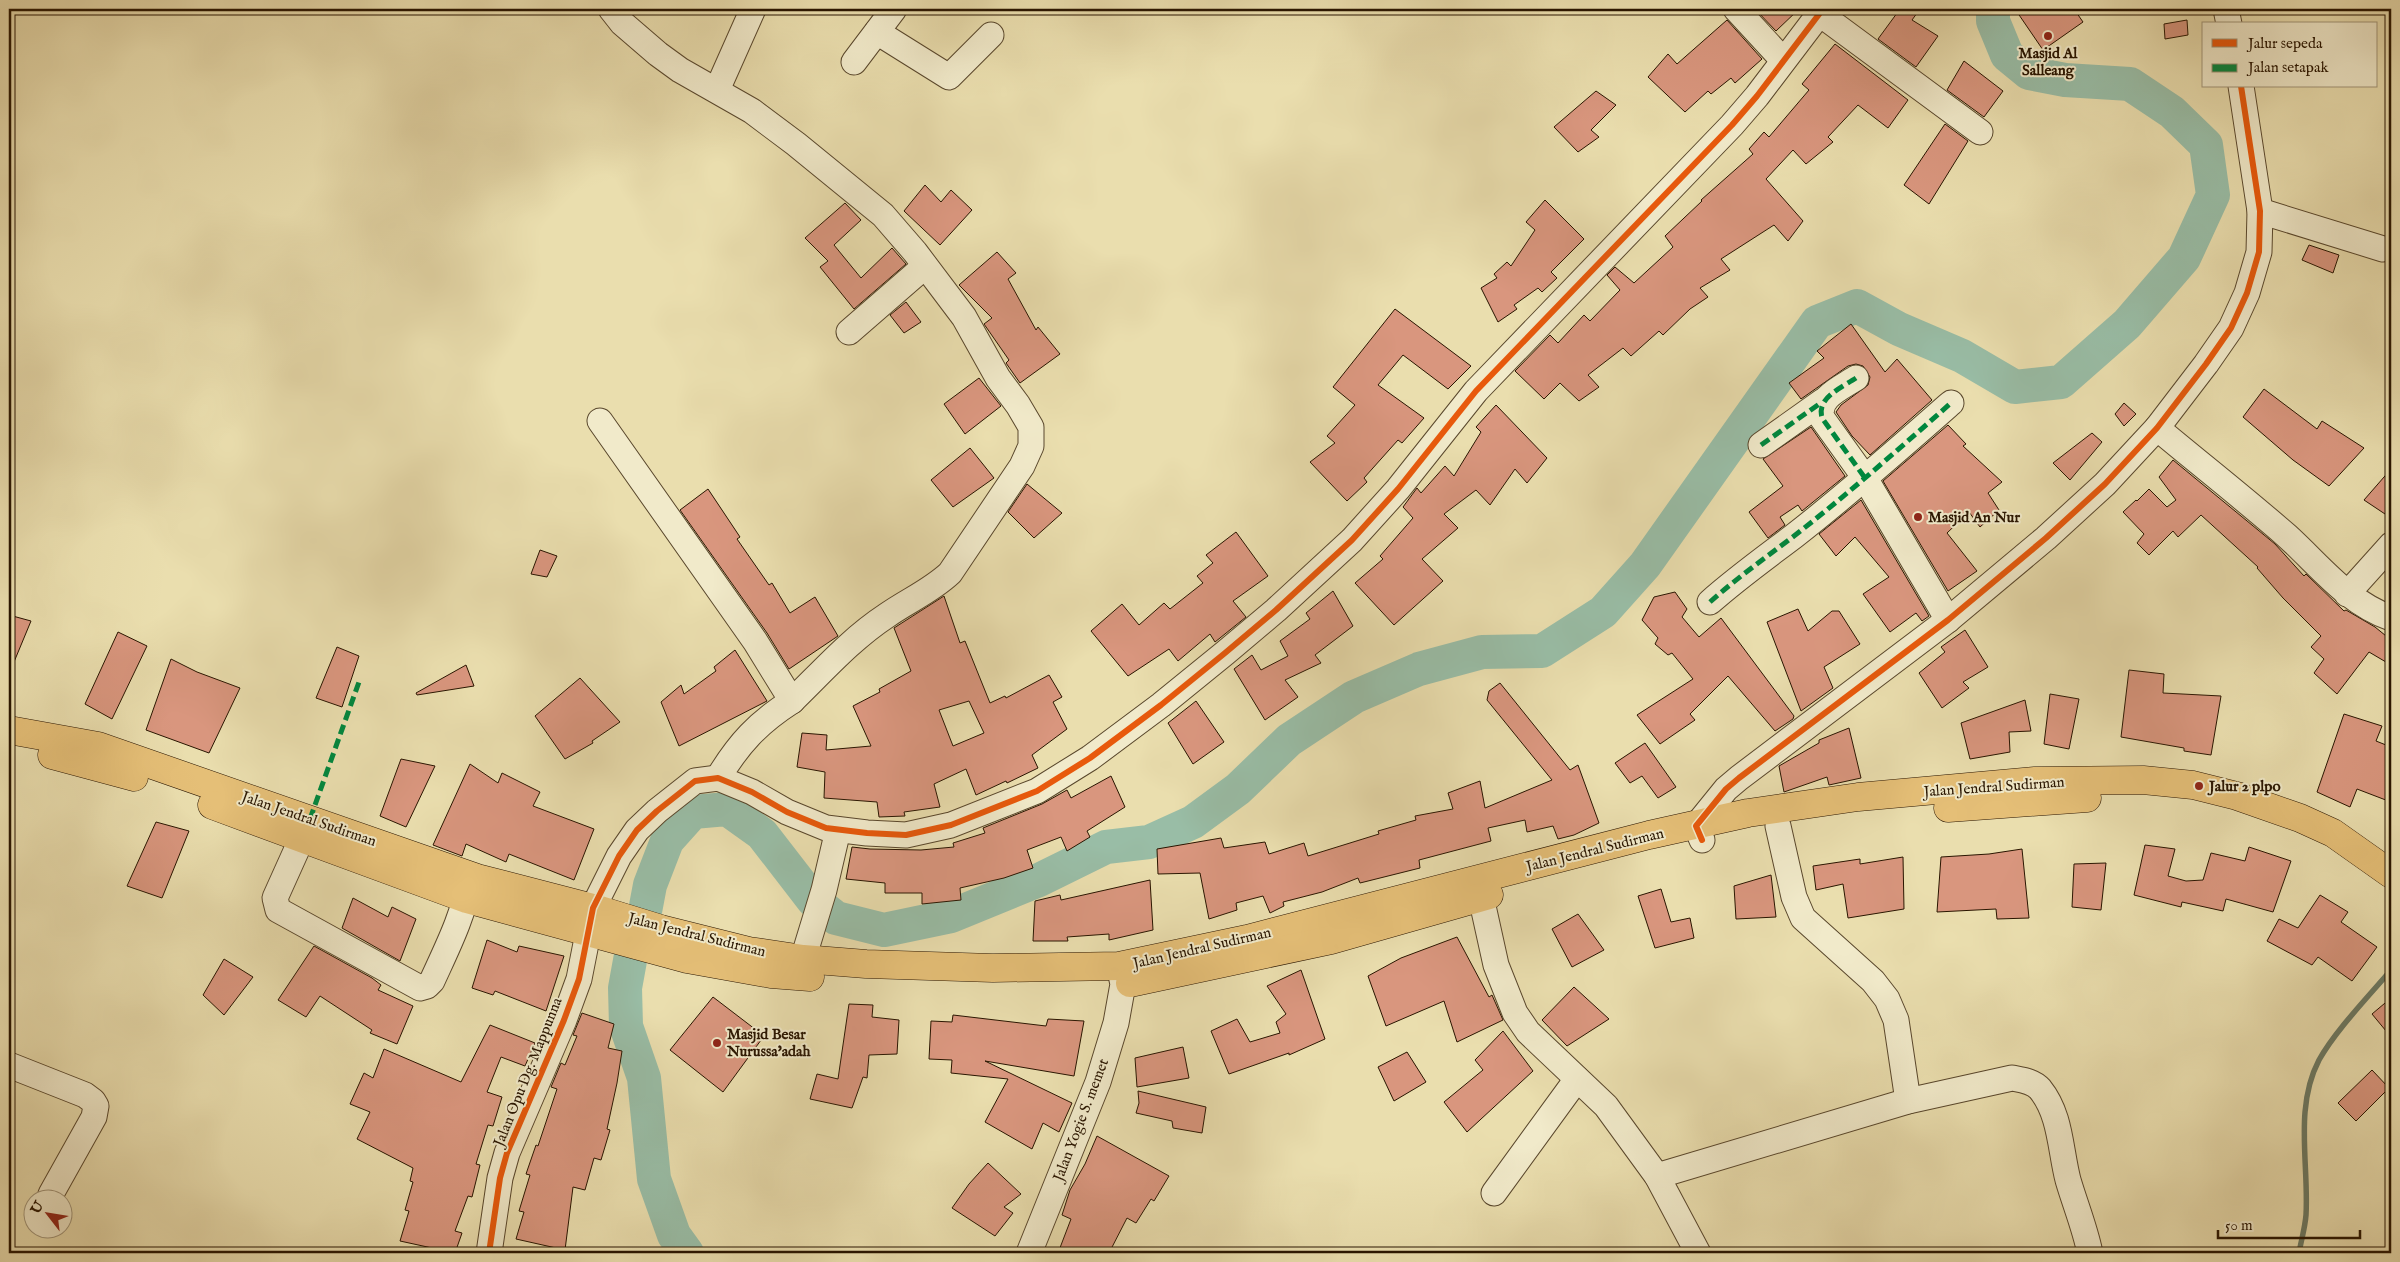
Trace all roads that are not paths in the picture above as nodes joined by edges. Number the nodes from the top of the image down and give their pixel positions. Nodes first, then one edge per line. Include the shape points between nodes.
1 (611, 9) edge
2 (753, 9) edge
3 (894, 9) edge
4 (1736, 9) edge
5 (2226, 9) edge
6 (1821, 11) edge
7 (2229, 22) edge
8 (877, 32) junction
9 (991, 36) dead end
10 (1782, 59) junction
11 (854, 62) dead end
12 (2241, 88) edge
13 (717, 90) junction
14 (1980, 132) dead end
15 (2260, 211) junction
16 (2383, 249) dead end
17 (925, 266) junction
18 (849, 332) dead end
19 (1856, 378) dead end
20 (1823, 401) junction
21 (1951, 403) dead end
22 (600, 421) dead end
23 (2157, 428) junction
24 (1761, 445) dead end
25 (1865, 478) junction
26 (2391, 545) edge
27 (2347, 594) junction
28 (1710, 602) dead end
29 (2391, 618) edge
30 (1948, 620) junction
31 (792, 701) junction
32 (9, 730) edge
33 (9, 749) edge
34 (718, 778) junction
35 (1778, 826) junction
36 (838, 830) junction
37 (1699, 833) junction
38 (302, 838) junction
39 (2391, 874) edge
40 (2391, 881) edge
41 (468, 888) junction
42 (1482, 897) junction
43 (603, 923) junction
44 (801, 968) junction
45 (1120, 975) junction
46 (9, 1065) edge
47 (1577, 1079) junction
48 (1908, 1101) junction
49 (1656, 1176) junction
50 (53, 1190) edge
51 (1494, 1192) dead end
52 (489, 1253) edge
53 (1029, 1253) edge
54 (1698, 1253) edge
55 (2090, 1253) edge

1 - 13 street via 622,24 658,54
2 - 13 street
3 - 8 street
4 - 10 street
5 - 7 street
6 - 10 street
6 - 14 street
8 - 9 street via 949,77
8 - 11 street
10 - 36 street via 1757,96 1732,124 1476,391 1398,489 1352,540 1225,653 1090,758 1037,791 951,824 906,835
12 - 15 street
13 - 17 street via 796,144 883,215
15 - 16 street
15 - 23 street via 2259,252 2247,293 2231,328
17 - 18 street
17 - 31 street via 964,318 1031,427 1031,446 1022,466 950,573 938,585 885,616 851,643
19 - 20 street
20 - 24 street
20 - 25 street via 1822,418
21 - 25 street
22 - 31 street via 755,641
23 - 27 street via 2286,536
23 - 30 street via 2105,484
25 - 28 street
25 - 30 street
26 - 27 street
27 - 29 street
30 - 37 street via 1726,789
31 - 34 street via 753,729
32 - 41 highway, Jalan Jendral Sudirman via 98,746
33 - 38 highway, Jalan Jendral Sudirman via 64,757 126,775
34 - 36 street via 826,828
34 - 43 street, Jalan Opu Dg. Mappunna via 694,781 637,830 619,856
35 - 37 highway, Jalan Jendral Sudirman
35 - 40 highway, Jalan Jendral Sudirman via 1880,814 2072,799 2170,800 2232,812 2284,830
35 - 48 street via 1794,897 1803,918 1873,981 1887,999 1896,1020
36 - 44 street
37 - 39 highway, Jalan Jendral Sudirman via 1748,813 1858,797 2035,782 2143,780 2193,785 2276,808 2333,833
37 - 42 highway, Jalan Jendral Sudirman
37 - 45 highway, Jalan Jendral Sudirman via 1649,835
38 - 41 highway, Jalan Jendral Sudirman
38 - 41 street via 275,898 278,910 420,988 432,981
41 - 43 highway, Jalan Jendral Sudirman
42 - 45 highway, Jalan Jendral Sudirman via 1331,940
42 - 47 street via 1496,965 1515,1013 1528,1032
43 - 44 highway, Jalan Jendral Sudirman via 657,939 687,959 771,974
43 - 52 street, Jalan Opu Dg. Mappunna via 507,1153
44 - 45 highway, Jalan Jendral Sudirman via 931,983
45 - 53 street, Jalan Yogie S. memet via 1116,1023 1098,1082
46 - 50 street via 85,1095 96,1106 94,1117
47 - 49 street via 1606,1106
47 - 51 street
48 - 49 street
48 - 55 street via 2012,1078 2026,1080 2039,1088 2060,1134 2068,1178
49 - 54 street

